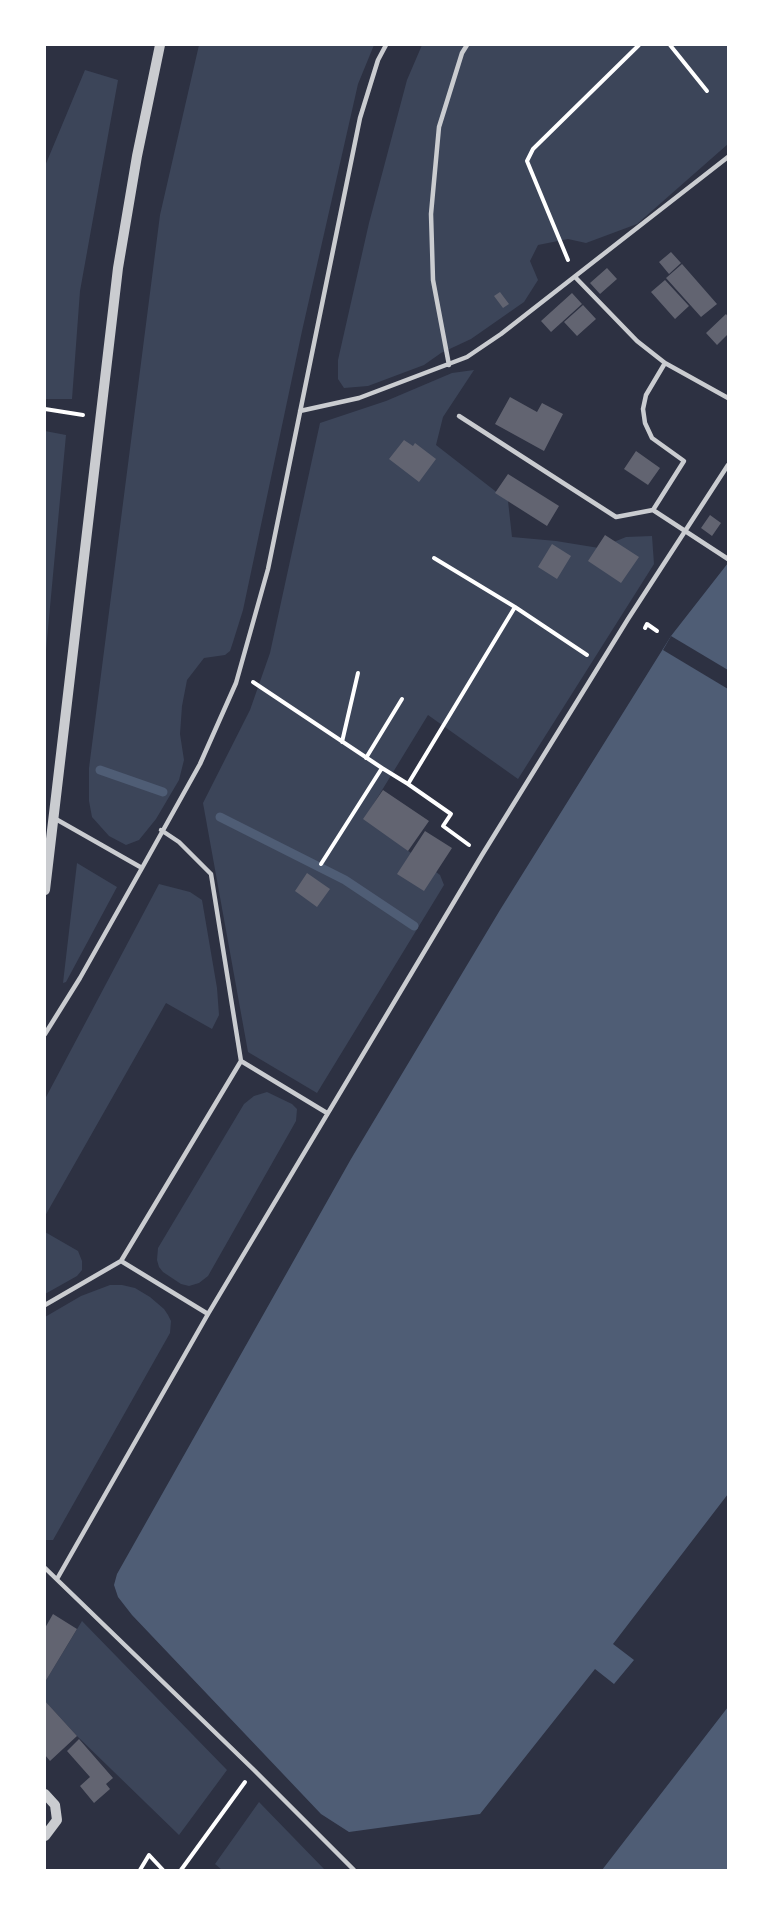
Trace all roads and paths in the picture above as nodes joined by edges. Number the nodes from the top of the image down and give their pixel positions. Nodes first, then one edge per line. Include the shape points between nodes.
1 (160, 45) edge
2 (386, 45) edge
3 (467, 45) edge
4 (639, 45) edge
5 (670, 45) edge
6 (707, 91) dead end
7 (728, 157) edge
8 (575, 277) junction
9 (665, 363) junction
10 (449, 365) junction
11 (728, 398) edge
12 (45, 409) edge
13 (300, 411) junction
14 (459, 416) dead end
15 (100, 418) junction
16 (728, 465) edge
17 (653, 510) junction
18 (685, 531) junction
19 (434, 558) dead end
20 (728, 559) edge
21 (515, 607) junction
22 (647, 624) dead end
23 (657, 631) dead end
24 (600, 664) junction
25 (358, 674) dead end
26 (270, 693) dead end
27 (402, 699) dead end
28 (342, 742) junction
29 (366, 758) junction
30 (382, 768) junction
31 (408, 784) junction
32 (54, 818) junction
33 (161, 830) junction
34 (482, 855) junction
35 (321, 864) dead end
36 (142, 868) junction
37 (45, 890) edge
38 (45, 1034) edge
39 (241, 1061) junction
40 (327, 1113) junction
41 (121, 1261) junction
42 (45, 1305) edge
43 (208, 1314) junction
44 (45, 1568) edge
45 (57, 1579) junction
46 (254, 1770) junction
47 (45, 1794) edge
48 (45, 1836) edge
49 (140, 1870) edge
50 (163, 1870) edge
51 (181, 1870) edge
52 (354, 1870) edge

1 - 15 street via 136,156
2 - 13 lane via 360,118
3 - 10 lane via 439,127 431,214 433,280
4 - 8 path via 533,149 527,161
5 - 6 path
7 - 8 lane
8 - 9 lane via 637,341
8 - 10 lane via 501,334
9 - 11 lane
9 - 17 lane via 645,396 645,423 652,438 684,461
10 - 13 lane via 359,398
12 - 15 path
13 - 33 lane via 268,569 236,683 200,764
14 - 17 lane via 616,517
15 - 32 street
16 - 18 lane
17 - 18 lane
18 - 20 lane
18 - 24 lane
19 - 21 path
21 - 24 path
21 - 31 path
22 - 23 path
24 - 34 lane
25 - 28 path
26 - 28 path
27 - 29 path
28 - 29 path
29 - 30 path
30 - 31 path
30 - 35 path
31 - 34 path via 451,814 443,826
32 - 36 lane
32 - 37 street
33 - 36 lane
33 - 39 lane via 211,874
34 - 40 lane
36 - 38 lane
39 - 40 lane
39 - 41 lane
40 - 43 lane
41 - 42 lane
41 - 43 lane
43 - 45 lane
44 - 45 lane
45 - 46 lane
46 - 51 path
46 - 52 lane
47 - 48 street via 55,1805 57,1820
49 - 50 path via 149,1855

